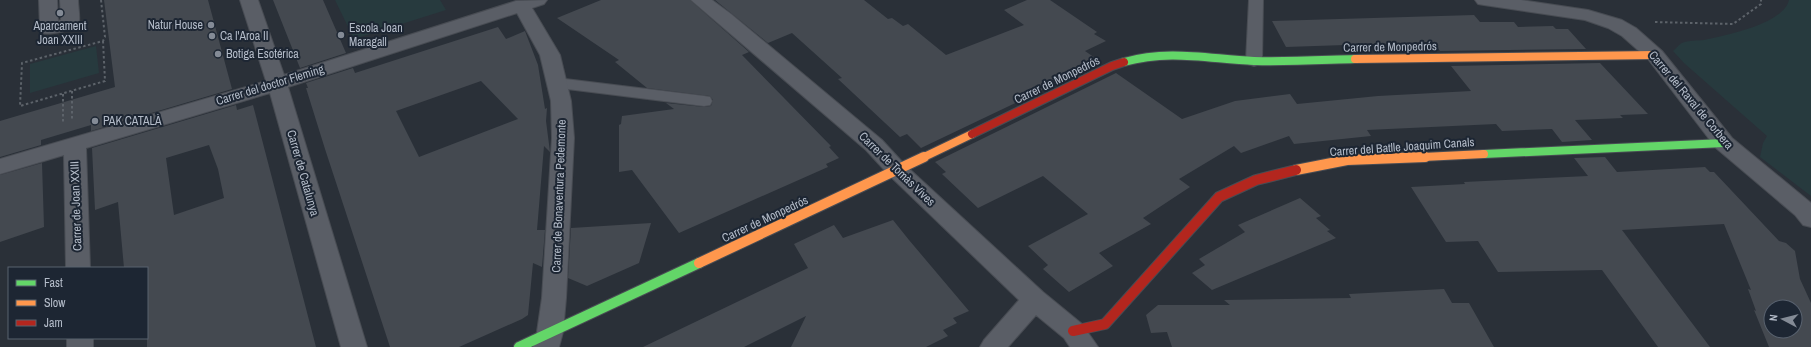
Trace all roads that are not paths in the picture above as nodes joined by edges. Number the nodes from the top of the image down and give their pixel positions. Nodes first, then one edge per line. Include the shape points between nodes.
1 (48, 0) edge
2 (69, 0) edge
3 (249, 0) edge
4 (700, 0) edge
5 (1256, 0) edge
6 (1484, 0) edge
7 (530, 3) edge
8 (1655, 55) junction
9 (1254, 61) junction
10 (557, 83) junction
11 (276, 84) junction
12 (704, 101) dead end
13 (70, 137) junction
14 (1724, 143) junction
15 (0, 167) edge
16 (897, 170) junction
17 (1811, 219) edge
18 (78, 267) edge
19 (1034, 299) junction
20 (548, 339) edge
21 (1079, 339) edge
22 (354, 347) edge
23 (519, 347) edge
24 (993, 347) edge

1 - 2 street via 49,29 70,23
3 - 11 street, Carrer de Catalunya
4 - 16 street, Carrer de Tomàs Vives via 835,111 874,145
5 - 9 lane
6 - 8 street, Carrer del Raval de Corbera via 1588,15 1615,24 1629,32
7 - 10 street, Carrer de Bonaventura Pedemonte via 550,55
7 - 11 street, Carrer del doctor Fleming
8 - 9 street, Carrer de Monpedrós
8 - 14 street, Carrer del Raval de Corbera
9 - 16 street, Carrer de Monpedrós via 1193,55 1141,56 1112,66
10 - 12 lane
10 - 20 street, Carrer de Bonaventura Pedemonte via 561,101 563,138 554,298
11 - 13 street, Carrer del doctor Fleming
11 - 22 street, Carrer de Catalunya
13 - 15 street, Carrer del doctor Fleming
13 - 18 street, Carrer de Joan XXIII via 75,155
14 - 17 street, Carrer del Raval de Corbera via 1803,209
14 - 21 street, Carrer del Batlle Joaquim Canals via 1347,160 1273,174 1243,184 1219,197 1104,324
16 - 19 street, Carrer de Tomàs Vives
16 - 20 street, Carrer de Monpedrós
19 - 21 street, Carrer de Tomàs Vives
19 - 24 street
20 - 23 street, Carrer de Monpedrós

